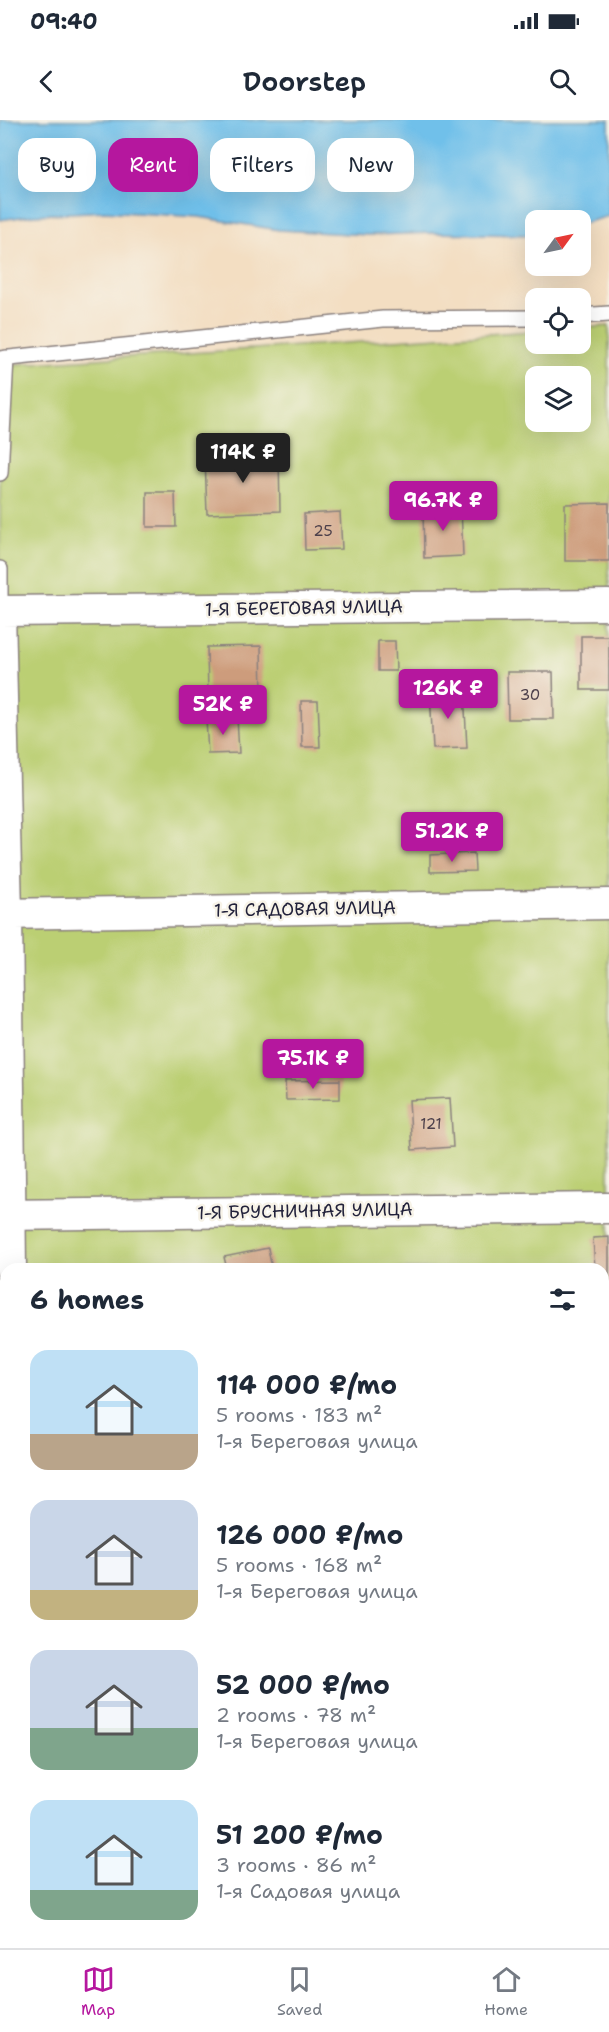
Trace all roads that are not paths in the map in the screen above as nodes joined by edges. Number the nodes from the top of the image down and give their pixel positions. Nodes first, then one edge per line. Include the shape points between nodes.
1 (609, 314) edge
2 (591, 315) edge
3 (525, 318) edge
4 (3, 358) edge
5 (0, 473) edge
6 (0, 569) edge
7 (609, 605) edge
8 (0, 611) edge
9 (609, 904) edge
10 (4, 914) edge
11 (609, 1208) edge
12 (5, 1214) edge
13 (11, 1263) edge

1 - 2 lane
3 - 4 lane via 383,319
4 - 5 lane
6 - 8 lane
7 - 8 street, 1-Я БЕРЕГОВАЯ УЛИЦА
8 - 10 street
9 - 10 street, 1-Я САДОВАЯ УЛИЦА
10 - 12 street
11 - 12 street, 1-Я БРУСНИЧНАЯ УЛИЦА
12 - 13 street

